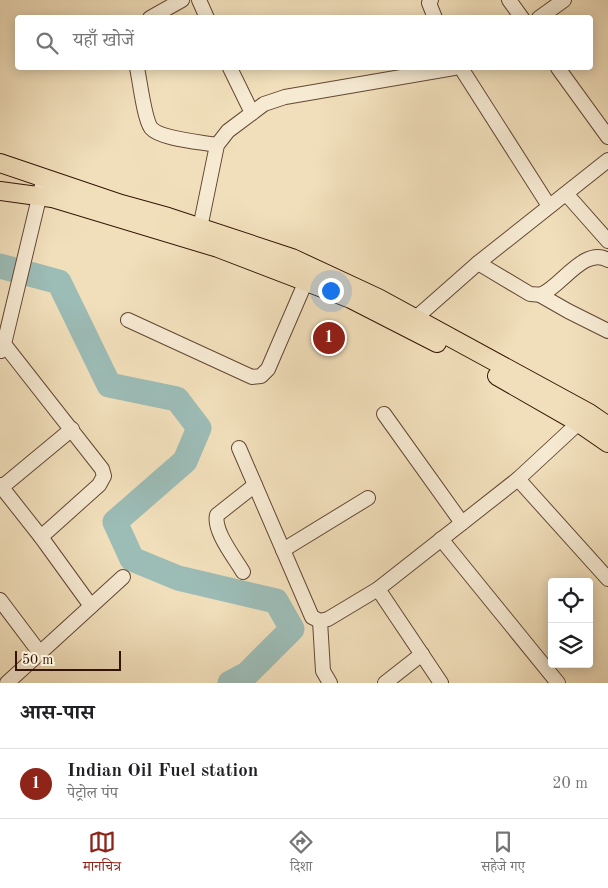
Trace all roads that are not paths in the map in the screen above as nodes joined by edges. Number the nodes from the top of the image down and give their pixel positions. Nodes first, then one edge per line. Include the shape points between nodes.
1 (182, 0) edge
2 (199, 0) edge
3 (509, 0) edge
4 (564, 0) edge
5 (426, 1) edge
6 (155, 15) edge
7 (206, 15) edge
8 (433, 15) edge
9 (520, 15) edge
10 (542, 15) edge
11 (137, 70) edge
12 (231, 70) edge
13 (442, 70) edge
14 (462, 70) edge
15 (559, 70) edge
16 (252, 113) junction
17 (608, 137) edge
18 (217, 145) junction
19 (608, 160) edge
20 (0, 163) edge
21 (44, 177) junction
22 (0, 191) edge
23 (564, 195) junction
24 (39, 196) junction
25 (549, 206) junction
26 (200, 228) junction
27 (608, 241) edge
28 (608, 260) edge
29 (478, 262) junction
30 (306, 281) junction
31 (540, 295) junction
32 (128, 320) dead end
33 (411, 323) junction
34 (608, 331) edge
35 (2, 348) edge
36 (384, 414) dead end
37 (584, 418) junction
38 (608, 426) edge
39 (72, 430) junction
40 (608, 443) edge
41 (239, 448) dead end
42 (518, 479) junction
43 (255, 485) junction
44 (1, 486) edge
45 (368, 498) dead end
46 (462, 523) junction
47 (41, 536) junction
48 (441, 539) junction
49 (283, 550) junction
50 (243, 572) dead end
51 (123, 577) dead end
52 (608, 579) edge
53 (378, 589) junction
54 (0, 600) edge
55 (91, 606) junction
56 (320, 621) junction
57 (40, 653) junction
58 (422, 654) junction
59 (7, 683) edge
60 (330, 683) edge
61 (385, 683) edge
62 (441, 683) edge
63 (558, 683) edge

1 - 6 street
2 - 7 street
3 - 9 street
4 - 10 street
5 - 8 street
11 - 18 street via 151,127 159,134
12 - 16 street
13 - 16 street via 285,97 264,104
14 - 25 street
15 - 17 street
16 - 18 street via 228,130
18 - 26 street
19 - 23 street
20 - 21 main road
21 - 24 street
21 - 26 main road
22 - 24 main road
23 - 25 street
23 - 27 street
24 - 30 main road via 218,248
24 - 35 street
25 - 29 street
26 - 33 main road via 292,258 369,294
28 - 31 street via 595,258 582,262
29 - 31 street via 530,294
29 - 33 street
30 - 32 street via 268,369 261,376 252,377
30 - 33 main road
31 - 34 street
33 - 37 main road
35 - 39 street
36 - 46 street
37 - 38 main road
37 - 40 main road
37 - 42 street
39 - 44 street
39 - 47 street via 104,476 99,485
41 - 43 street
42 - 46 street
42 - 52 street
43 - 49 street
43 - 50 street via 217,515 215,522
44 - 47 street
45 - 49 street
46 - 48 street
47 - 55 street
48 - 53 street
48 - 63 street
49 - 56 street via 312,617
51 - 55 street
53 - 56 street
53 - 58 street
54 - 57 street
55 - 57 street
56 - 60 street via 324,671
57 - 59 street
58 - 61 street
58 - 62 street

